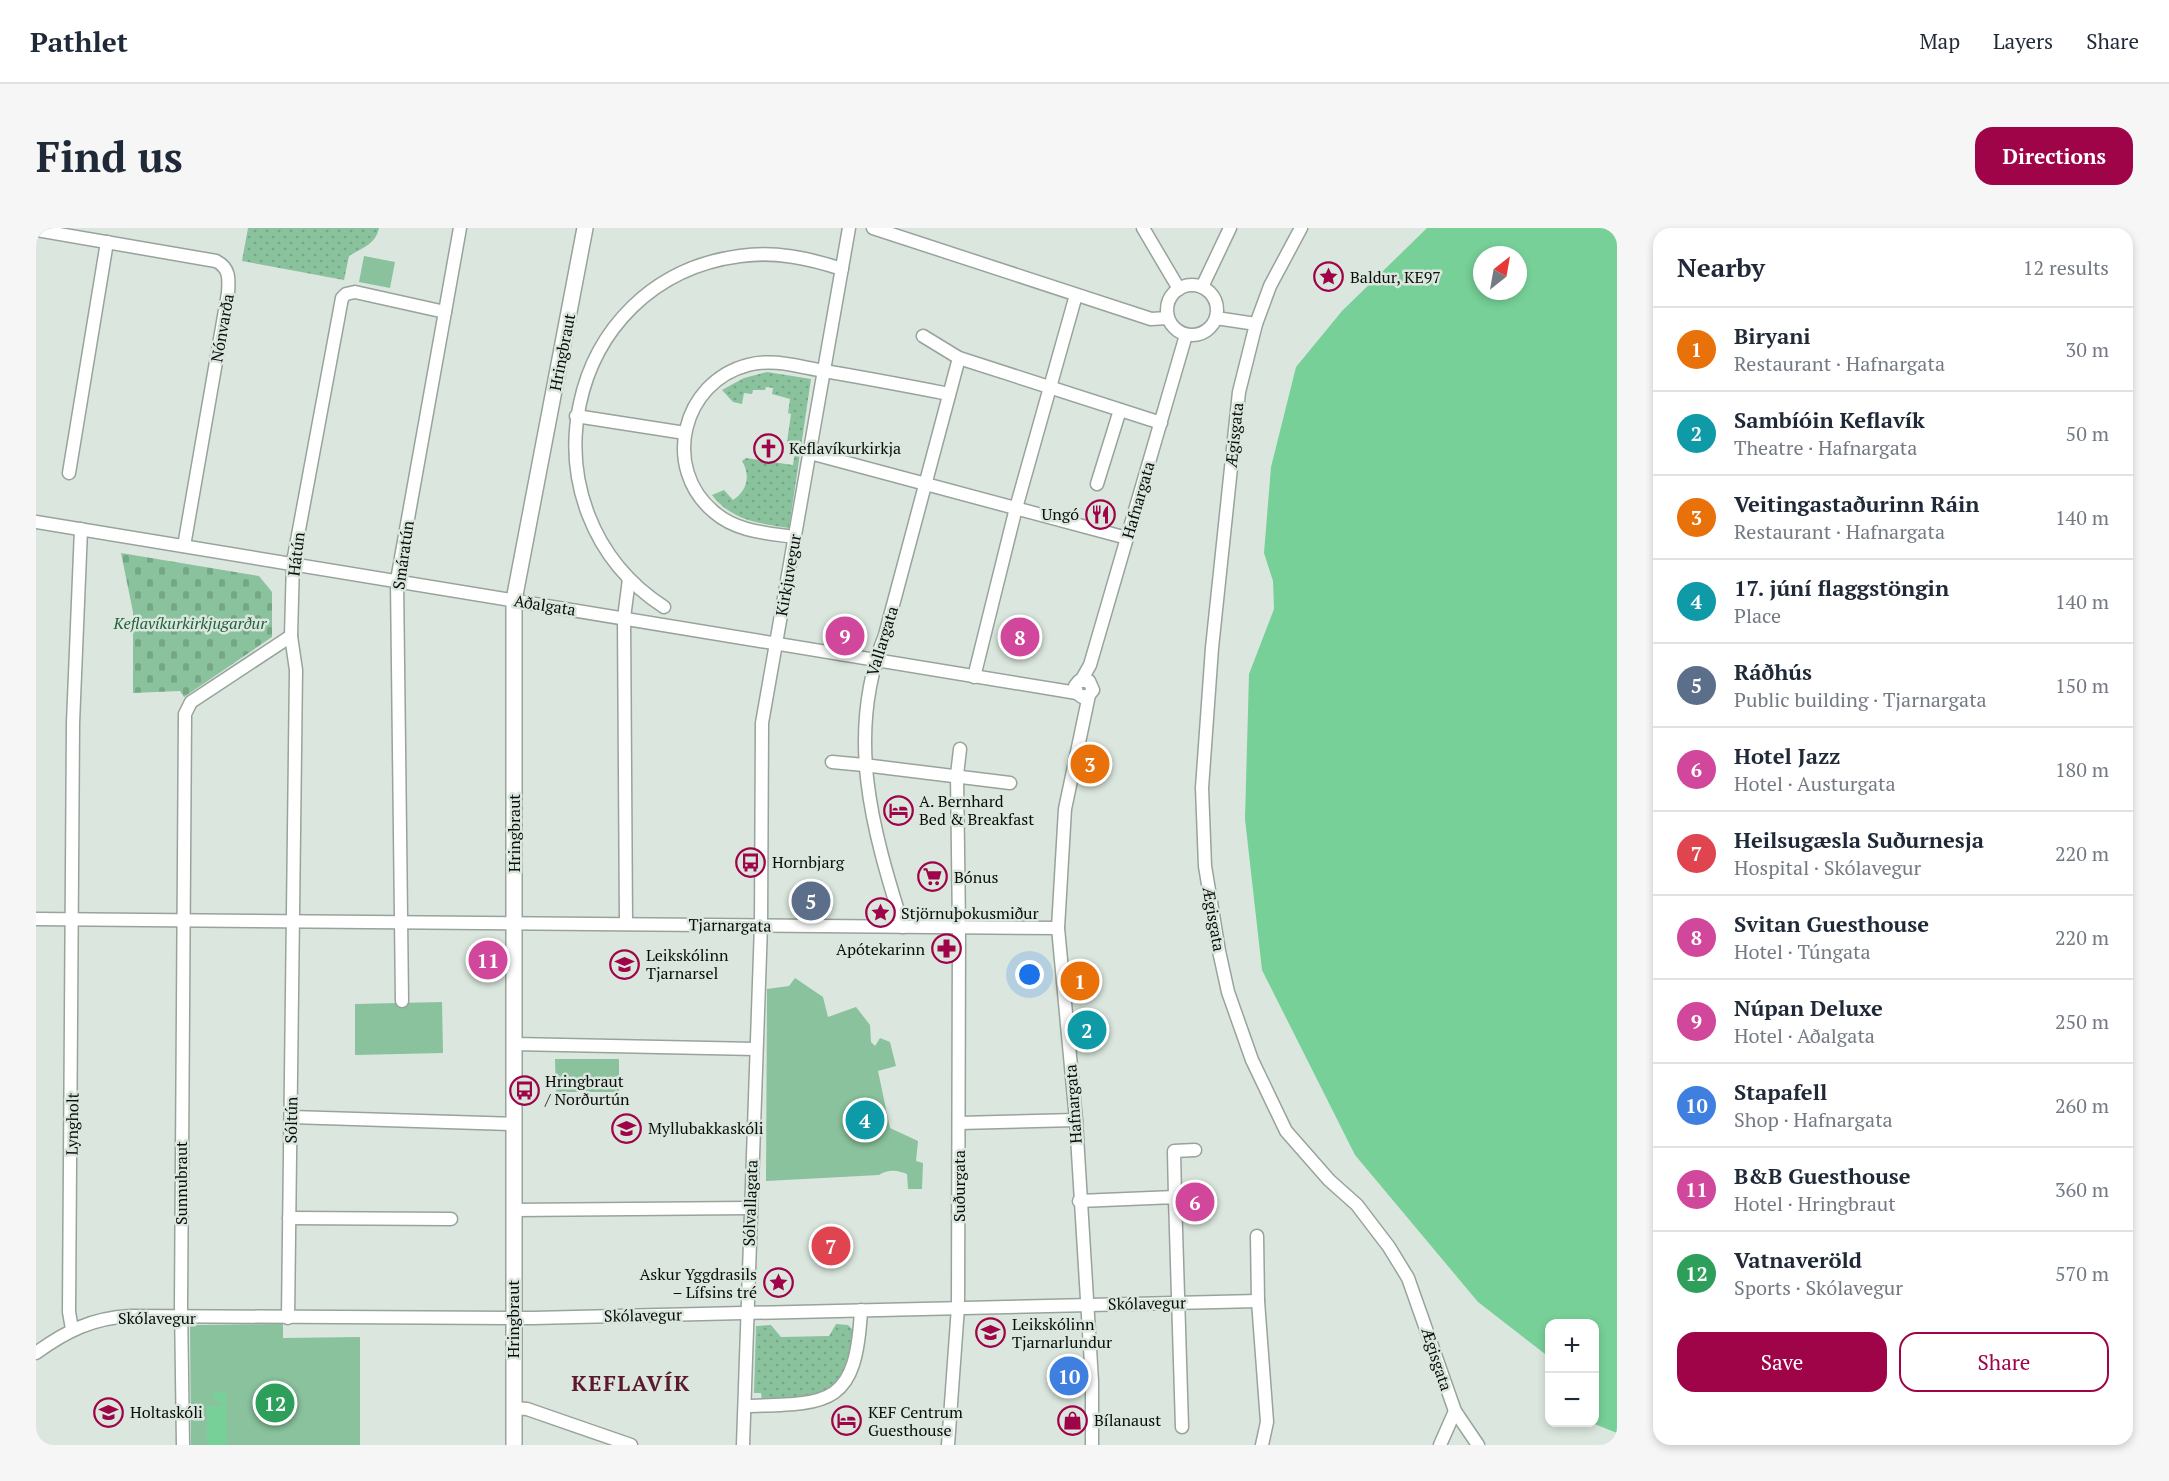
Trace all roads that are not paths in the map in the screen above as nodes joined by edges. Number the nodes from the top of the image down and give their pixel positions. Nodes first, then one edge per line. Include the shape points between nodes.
1 (460, 228) edge
2 (585, 228) edge
3 (849, 228) edge
4 (873, 228) edge
5 (1143, 228) edge
6 (1230, 228) edge
7 (1301, 228) edge
8 (36, 230) edge
9 (107, 242) junction
10 (842, 269) junction
11 (1202, 287) junction
12 (1179, 289) junction
13 (1076, 295) junction
14 (446, 312) junction
15 (1168, 318) junction
16 (1216, 318) junction
17 (1256, 324) junction
18 (1186, 335) junction
19 (923, 336) dead end
20 (959, 358) junction
21 (824, 371) junction
22 (1050, 387) junction
23 (949, 394) junction
24 (1120, 410) junction
25 (576, 416) junction
26 (1161, 423) junction
27 (685, 433) junction
28 (810, 453) junction
29 (69, 473) dead end
30 (927, 483) junction
31 (1097, 484) dead end
32 (1016, 508) junction
33 (36, 522) edge
34 (81, 530) junction
35 (795, 537) junction
36 (1127, 538) junction
37 (184, 546) junction
38 (292, 562) junction
39 (629, 579) junction
40 (397, 580) junction
41 (514, 600) junction
42 (664, 608) dead end
43 (624, 618) junction
44 (291, 636) junction
45 (776, 644) junction
46 (875, 660) junction
47 (974, 677) junction
48 (1083, 688) junction
49 (960, 749) dead end
50 (832, 762) dead end
51 (868, 765) junction
52 (957, 775) junction
53 (1010, 783) dead end
54 (36, 919) edge
55 (72, 919) junction
56 (183, 920) junction
57 (294, 921) junction
58 (402, 922) junction
59 (513, 923) junction
60 (626, 924) junction
61 (761, 926) junction
62 (903, 927) junction
63 (959, 927) junction
64 (1058, 928) junction
65 (402, 1001) dead end
66 (514, 1044) junction
67 (756, 1048) junction
68 (291, 1118) junction
69 (1076, 1120) junction
70 (514, 1124) junction
71 (959, 1124) junction
72 (1195, 1150) dead end
73 (1175, 1197) junction
74 (1079, 1201) junction
75 (749, 1208) junction
76 (513, 1210) junction
77 (289, 1218) junction
78 (451, 1219) dead end
79 (1257, 1236) dead end
80 (1258, 1301) junction
81 (1178, 1302) junction
82 (1087, 1304) junction
83 (958, 1307) junction
84 (861, 1310) junction
85 (748, 1313) junction
86 (181, 1318) junction
87 (288, 1318) junction
88 (513, 1318) junction
89 (72, 1329) junction
90 (36, 1353) edge
91 (746, 1406) junction
92 (513, 1408) junction
93 (1455, 1411) junction
94 (1182, 1427) dead end
95 (183, 1445) edge
96 (514, 1445) edge
97 (631, 1445) edge
98 (743, 1445) edge
99 (948, 1445) edge
100 (1092, 1445) edge
101 (1262, 1445) edge
102 (1440, 1445) edge
103 (1478, 1445) edge

1 - 14 street, Smáratún
2 - 41 main road, Hringbraut
3 - 10 street, Kirkjuvegur
4 - 13 street
5 - 12 street
6 - 11 street
7 - 17 street, Ægisgata via 1270,286
8 - 9 street, Nónvarða
9 - 29 street
9 - 37 street, Nónvarða via 216,261 228,274 228,293
10 - 21 street, Kirkjuvegur
10 - 25 street via 789,255 755,254 706,264 675,277 647,295 612,332 589,371
11 - 12 street
11 - 16 street via 1216,302
12 - 15 street via 1169,299
13 - 15 street via 1151,319
13 - 22 street
14 - 38 street, Hátún via 355,292 342,298
14 - 40 street, Smáratún
15 - 18 street via 1175,329
16 - 17 street
16 - 18 street via 1202,333
17 - 93 street, Ægisgata via 1239,392 1212,648 1202,788 1205,866 1219,951 1228,992 1252,1060 1286,1131 1357,1205 1403,1271
18 - 26 street, Hafnargata
19 - 20 street
20 - 22 street
20 - 23 street, Vallargata
21 - 23 street
21 - 27 street via 772,362 739,368 719,378 703,393 691,412
21 - 28 street, Kirkjuvegur
22 - 24 street
22 - 32 street
23 - 30 street, Vallargata
24 - 26 street
24 - 31 street
25 - 27 street
25 - 39 street via 576,468 583,502 605,549
26 - 36 street, Hafnargata
27 - 35 street via 687,471 707,506 742,528
28 - 30 street
28 - 35 street, Kirkjuvegur
30 - 32 street
30 - 46 street, Vallargata
32 - 36 street
32 - 47 street
33 - 34 street, Aðalgata
34 - 37 street, Aðalgata
34 - 55 street, Lyngholt via 73,723
35 - 45 street, Kirkjuvegur
36 - 48 street, Hafnargata
37 - 38 street, Aðalgata
38 - 40 street, Aðalgata
38 - 44 street, Hátún
39 - 42 street
39 - 43 street
40 - 41 street, Aðalgata
40 - 58 street, Smáratún
41 - 43 street, Aðalgata
41 - 59 main road, Hringbraut
43 - 45 street, Aðalgata
43 - 60 street
44 - 56 street, Sunnubraut via 191,702 185,714
44 - 57 street, Hátún via 296,670
45 - 46 street, Aðalgata
45 - 61 street, Kirkjuvegur via 762,723
46 - 47 street, Aðalgata
46 - 51 street, Vallargata via 864,717
47 - 48 street, Aðalgata via 1054,690
48 - 64 street, Hafnargata via 1082,728 1065,809
49 - 52 street, Suðurgata
50 - 51 street
51 - 52 street
51 - 62 street, Vallargata via 871,809
52 - 53 street
52 - 63 street, Suðurgata
54 - 55 street, Tjarnargata
55 - 56 street, Tjarnargata
55 - 89 street, Lyngholt
56 - 57 street, Tjarnargata
56 - 86 street, Sunnubraut
57 - 58 street, Tjarnargata
57 - 68 street, Sóltún
58 - 59 street, Tjarnargata
58 - 65 street
59 - 60 street, Tjarnargata
59 - 66 main road, Hringbraut
60 - 61 street, Tjarnargata
61 - 62 street, Tjarnargata
61 - 67 street, Sólvallagata
62 - 63 street, Tjarnargata
63 - 64 street, Tjarnargata
63 - 71 street, Suðurgata
64 - 69 street, Hafnargata
66 - 67 street
66 - 70 main road, Hringbraut
67 - 75 street, Sólvallagata
68 - 70 street
68 - 77 street, Sóltún
69 - 71 street
69 - 74 street, Hafnargata
70 - 76 main road, Hringbraut
71 - 83 street, Suðurgata
72 - 73 street via 1174,1151
73 - 74 street
73 - 81 street
74 - 82 street, Hafnargata
75 - 76 street
75 - 85 street, Sólvallagata
76 - 88 main road, Hringbraut
77 - 78 street
77 - 87 street, Sóltún
79 - 80 street
80 - 81 street, Skólavegur
80 - 101 street via 1267,1422
81 - 82 street, Skólavegur
81 - 94 street
82 - 83 street, Skólavegur
82 - 100 street, Hafnargata
83 - 84 street, Skólavegur
83 - 99 street, Suðurgata
84 - 85 street, Skólavegur
84 - 91 street via 856,1362 838,1389 805,1404
85 - 88 street, Skólavegur
85 - 91 street, Sólvallagata
86 - 87 street, Skólavegur
86 - 89 street, Skólavegur via 117,1317
86 - 95 street, Sunnubraut
87 - 88 street, Skólavegur
88 - 92 main road, Hringbraut
89 - 90 street, Skólavegur
91 - 98 street, Sólvallagata
92 - 96 main road, Hringbraut
92 - 97 street via 527,1409
93 - 102 street
93 - 103 street, Ægisgata

